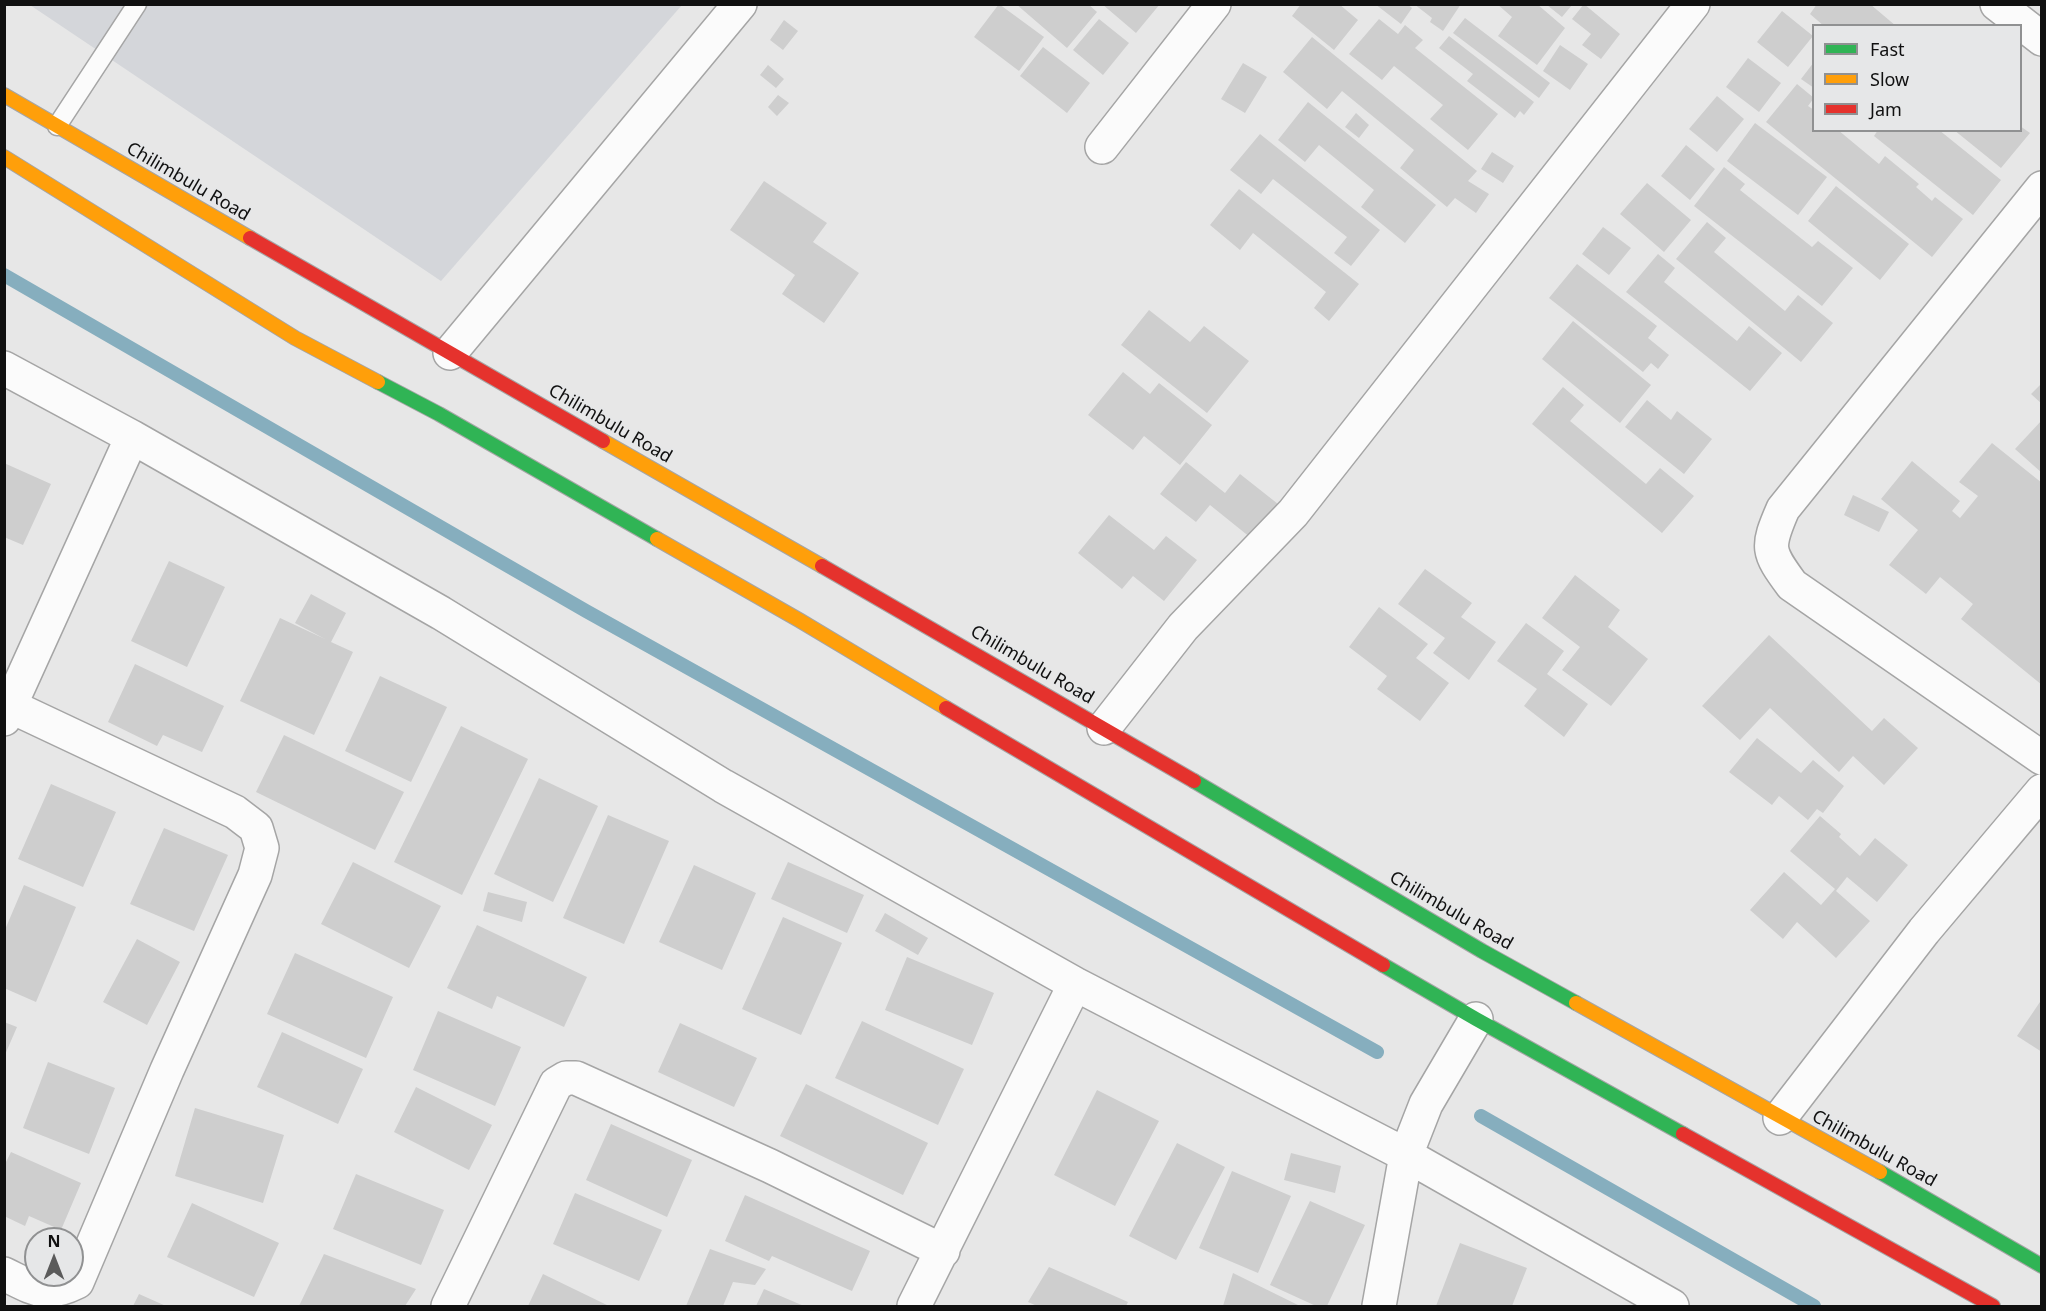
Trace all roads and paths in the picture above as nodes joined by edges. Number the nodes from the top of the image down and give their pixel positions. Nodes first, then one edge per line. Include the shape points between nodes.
1 (137, 4) edge
2 (740, 4) edge
3 (1214, 4) edge
4 (1693, 4) edge
5 (2003, 7) edge
6 (2042, 39) edge
7 (4, 95) edge
8 (57, 126) junction
9 (1102, 147) dead end
10 (4, 157) edge
11 (2042, 188) edge
12 (450, 353) junction
13 (4, 368) edge
14 (132, 437) junction
15 (7, 713) edge
16 (1104, 728) junction
17 (2042, 758) edge
18 (2042, 791) edge
19 (1075, 984) junction
20 (1476, 1019) junction
21 (1780, 1118) junction
22 (1406, 1155) junction
23 (943, 1251) junction
24 (2042, 1266) edge
25 (4, 1275) edge
26 (1381, 1305) edge
27 (448, 1306) edge
28 (914, 1306) edge
29 (1672, 1306) edge
30 (1993, 1306) edge

1 - 8 lane
2 - 12 street
3 - 9 street
4 - 16 street via 1293,513 1183,627
5 - 6 street
7 - 8 main road, Chilimbulu Road
8 - 12 main road, Chilimbulu Road
10 - 20 main road via 295,338 439,414 799,620
11 - 17 street via 1783,509 1772,535 1773,559 1792,585
12 - 16 main road, Chilimbulu Road
13 - 14 street
14 - 15 street
14 - 19 street via 441,613 723,786
15 - 25 street via 235,812 256,828 262,848 255,875 77,1282 60,1290 39,1291
16 - 21 main road, Chilimbulu Road via 1482,951
18 - 21 street via 1924,931
19 - 22 street
19 - 23 street
20 - 22 street via 1426,1104
20 - 30 main road
21 - 24 main road, Chilimbulu Road
22 - 26 street
22 - 29 street
23 - 27 street via 759,1161 576,1078 566,1078 556,1084
23 - 28 street

